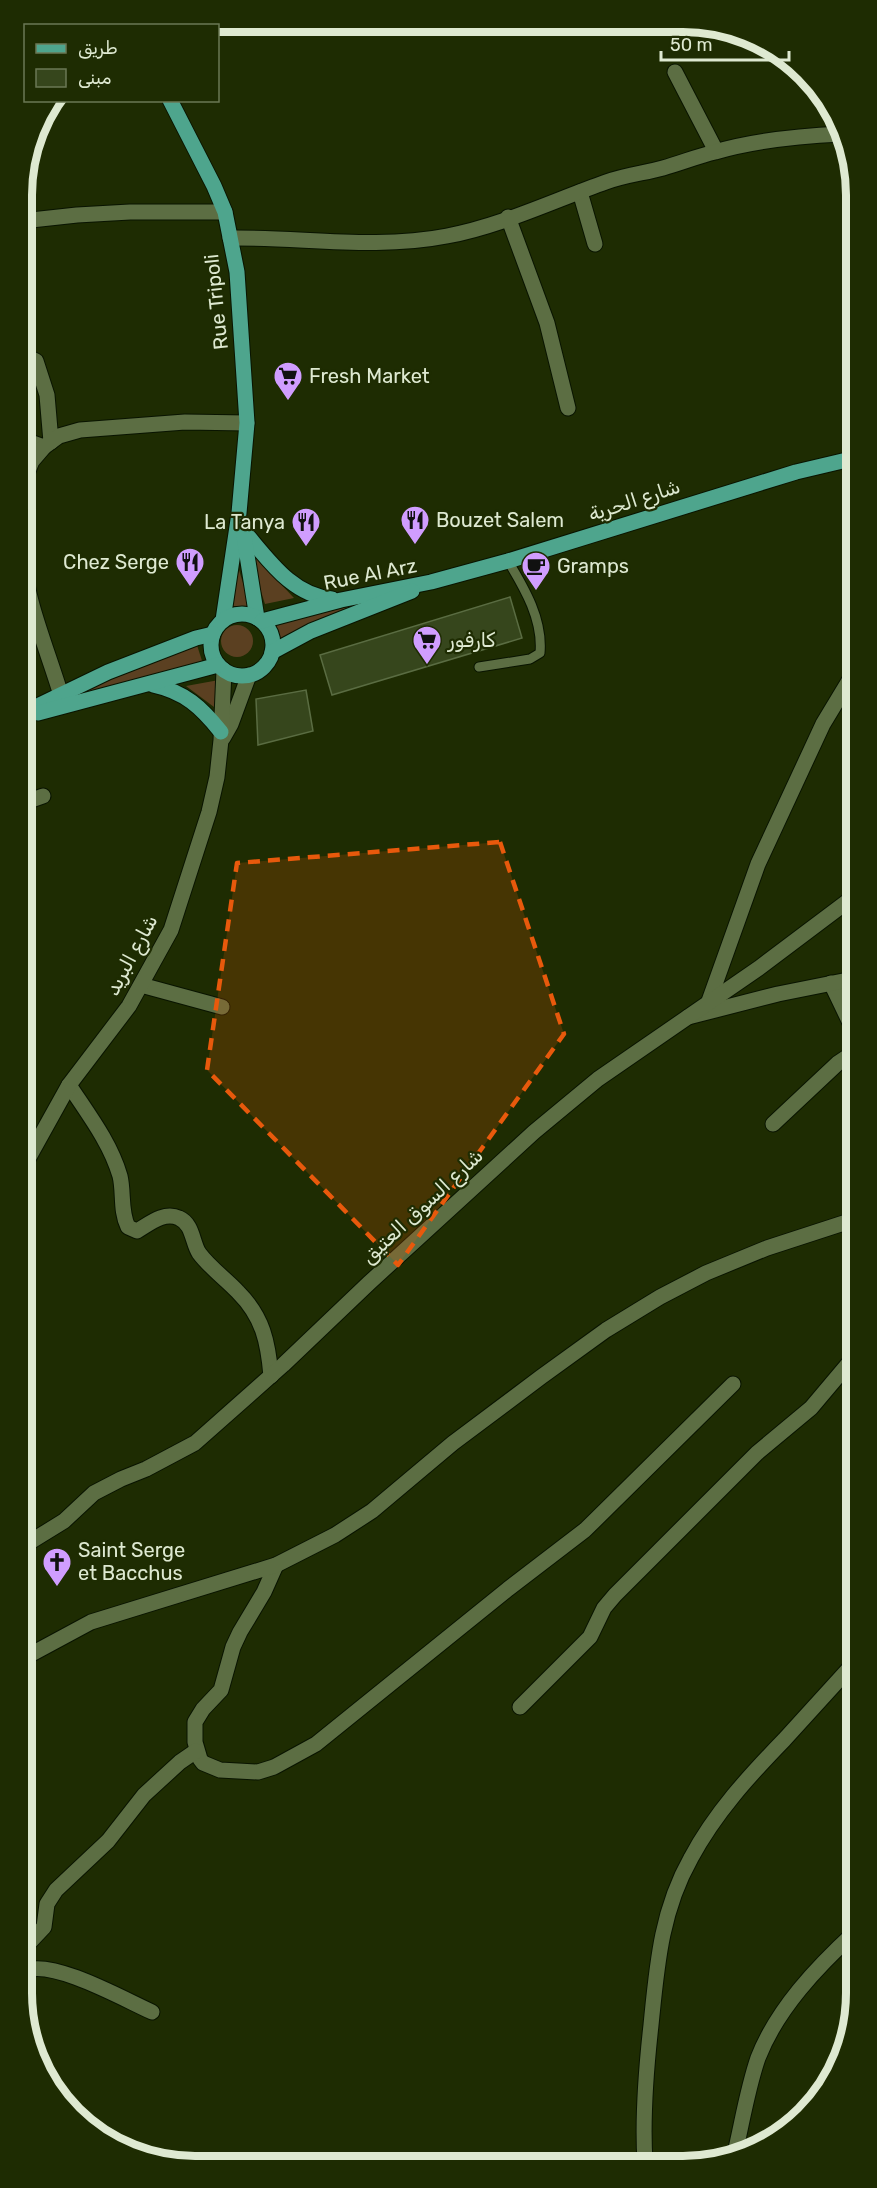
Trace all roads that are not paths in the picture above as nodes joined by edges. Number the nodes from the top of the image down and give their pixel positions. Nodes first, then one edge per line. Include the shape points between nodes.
1 (675, 72) dead end
2 (171, 102) edge
3 (834, 135) edge
4 (716, 151) junction
5 (580, 192) junction
6 (225, 212) junction
7 (508, 217) junction
8 (32, 220) edge
9 (230, 238) junction
10 (595, 244) dead end
11 (32, 360) edge
12 (568, 408) dead end
13 (247, 423) junction
14 (32, 441) edge
15 (47, 444) junction
16 (846, 460) edge
17 (32, 461) edge
18 (239, 513) junction
19 (242, 529) junction
20 (508, 561) junction
21 (430, 582) junction
22 (341, 600) junction
23 (32, 607) edge
24 (223, 620) junction
25 (260, 620) junction
26 (213, 634) junction
27 (272, 652) junction
28 (479, 667) dead end
29 (221, 668) junction
30 (249, 675) junction
31 (150, 685) junction
32 (846, 686) edge
33 (62, 695) junction
34 (32, 710) edge
35 (32, 713) edge
36 (221, 736) junction
37 (43, 796) dead end
38 (32, 800) edge
39 (846, 903) edge
40 (846, 980) edge
41 (831, 983) junction
42 (141, 985) junction
43 (709, 1001) junction
44 (222, 1007) dead end
45 (846, 1013) edge
46 (685, 1018) junction
47 (846, 1058) edge
48 (69, 1085) junction
49 (774, 1124) dead end
50 (32, 1152) edge
51 (845, 1222) edge
52 (845, 1367) edge
53 (271, 1376) junction
54 (734, 1384) dead end
55 (32, 1541) edge
56 (276, 1565) junction
57 (32, 1654) edge
58 (845, 1672) edge
59 (520, 1707) dead end
60 (196, 1751) junction
61 (32, 1940) edge
62 (845, 1941) edge
63 (32, 1969) edge
64 (152, 2012) dead end
65 (736, 2147) edge
66 (645, 2156) edge

1 - 4 street
2 - 6 main road, Rue Tripoli
3 - 4 street
4 - 5 street
5 - 7 street
5 - 10 street
6 - 8 street via 109,213
6 - 9 main road, Rue Tripoli
7 - 9 street via 449,236 410,242
7 - 12 street via 548,323
9 - 13 main road, Rue Tripoli via 237,272
11 - 15 street via 47,395
13 - 15 street via 185,422 80,430
13 - 18 main road, Rue Tripoli
14 - 15 street
15 - 17 street
16 - 20 main road, شارع الحرية
18 - 19 main road, Rue Tripoli
18 - 24 main road, Rue Tripoli
19 - 22 main road via 290,583 316,597
19 - 25 main road, Rue Tripoli
20 - 21 main road, شارع الحرية
20 - 28 lane via 537,619 542,640 540,653
21 - 22 main road, Rue Al Arz
21 - 27 main road, Rue Al Arz via 311,631
22 - 25 main road, Rue Al Arz
23 - 33 street
24 - 25 main road via 243,614
24 - 26 main road
25 - 27 main road via 272,639
26 - 29 main road via 211,650
26 - 33 main road via 108,672
27 - 30 main road via 266,664
29 - 30 main road via 236,675
29 - 31 main road
29 - 36 street, شارع البريد
30 - 36 street, شارع البريد via 231,724
31 - 35 main road
31 - 36 main road via 179,693 206,714
32 - 43 street via 823,724 758,864
33 - 34 main road
36 - 42 street, شارع البريد via 209,813 171,930
37 - 38 street
39 - 43 street, شارع السوق العتيق
40 - 41 street
41 - 45 street
41 - 46 street
42 - 44 street
42 - 48 street, شارع البريد
43 - 46 street, شارع السوق العتيق
46 - 53 street, شارع السوق العتيق via 598,1079 534,1132
47 - 49 street
48 - 50 street, شارع البريد
48 - 53 street via 115,1163 128,1227 137,1231 164,1217 184,1222 200,1253 260,1319
51 - 56 street via 767,1248 660,1297 541,1377 372,1511
52 - 59 street via 811,1408 757,1453 615,1595 590,1637
53 - 55 street, شارع السوق العتيق via 195,1443 94,1493 64,1521
54 - 60 street via 585,1530 316,1743 258,1772 220,1770 203,1763
56 - 57 street via 91,1622
56 - 60 street via 233,1647 222,1690 195,1722
58 - 66 street via 723,1809 678,1883 664,1925 657,1970 646,2067
60 - 61 street via 144,1795 108,1841 50,1897 44,1927
62 - 65 street via 798,1992 766,2039
63 - 64 street via 63,1973

